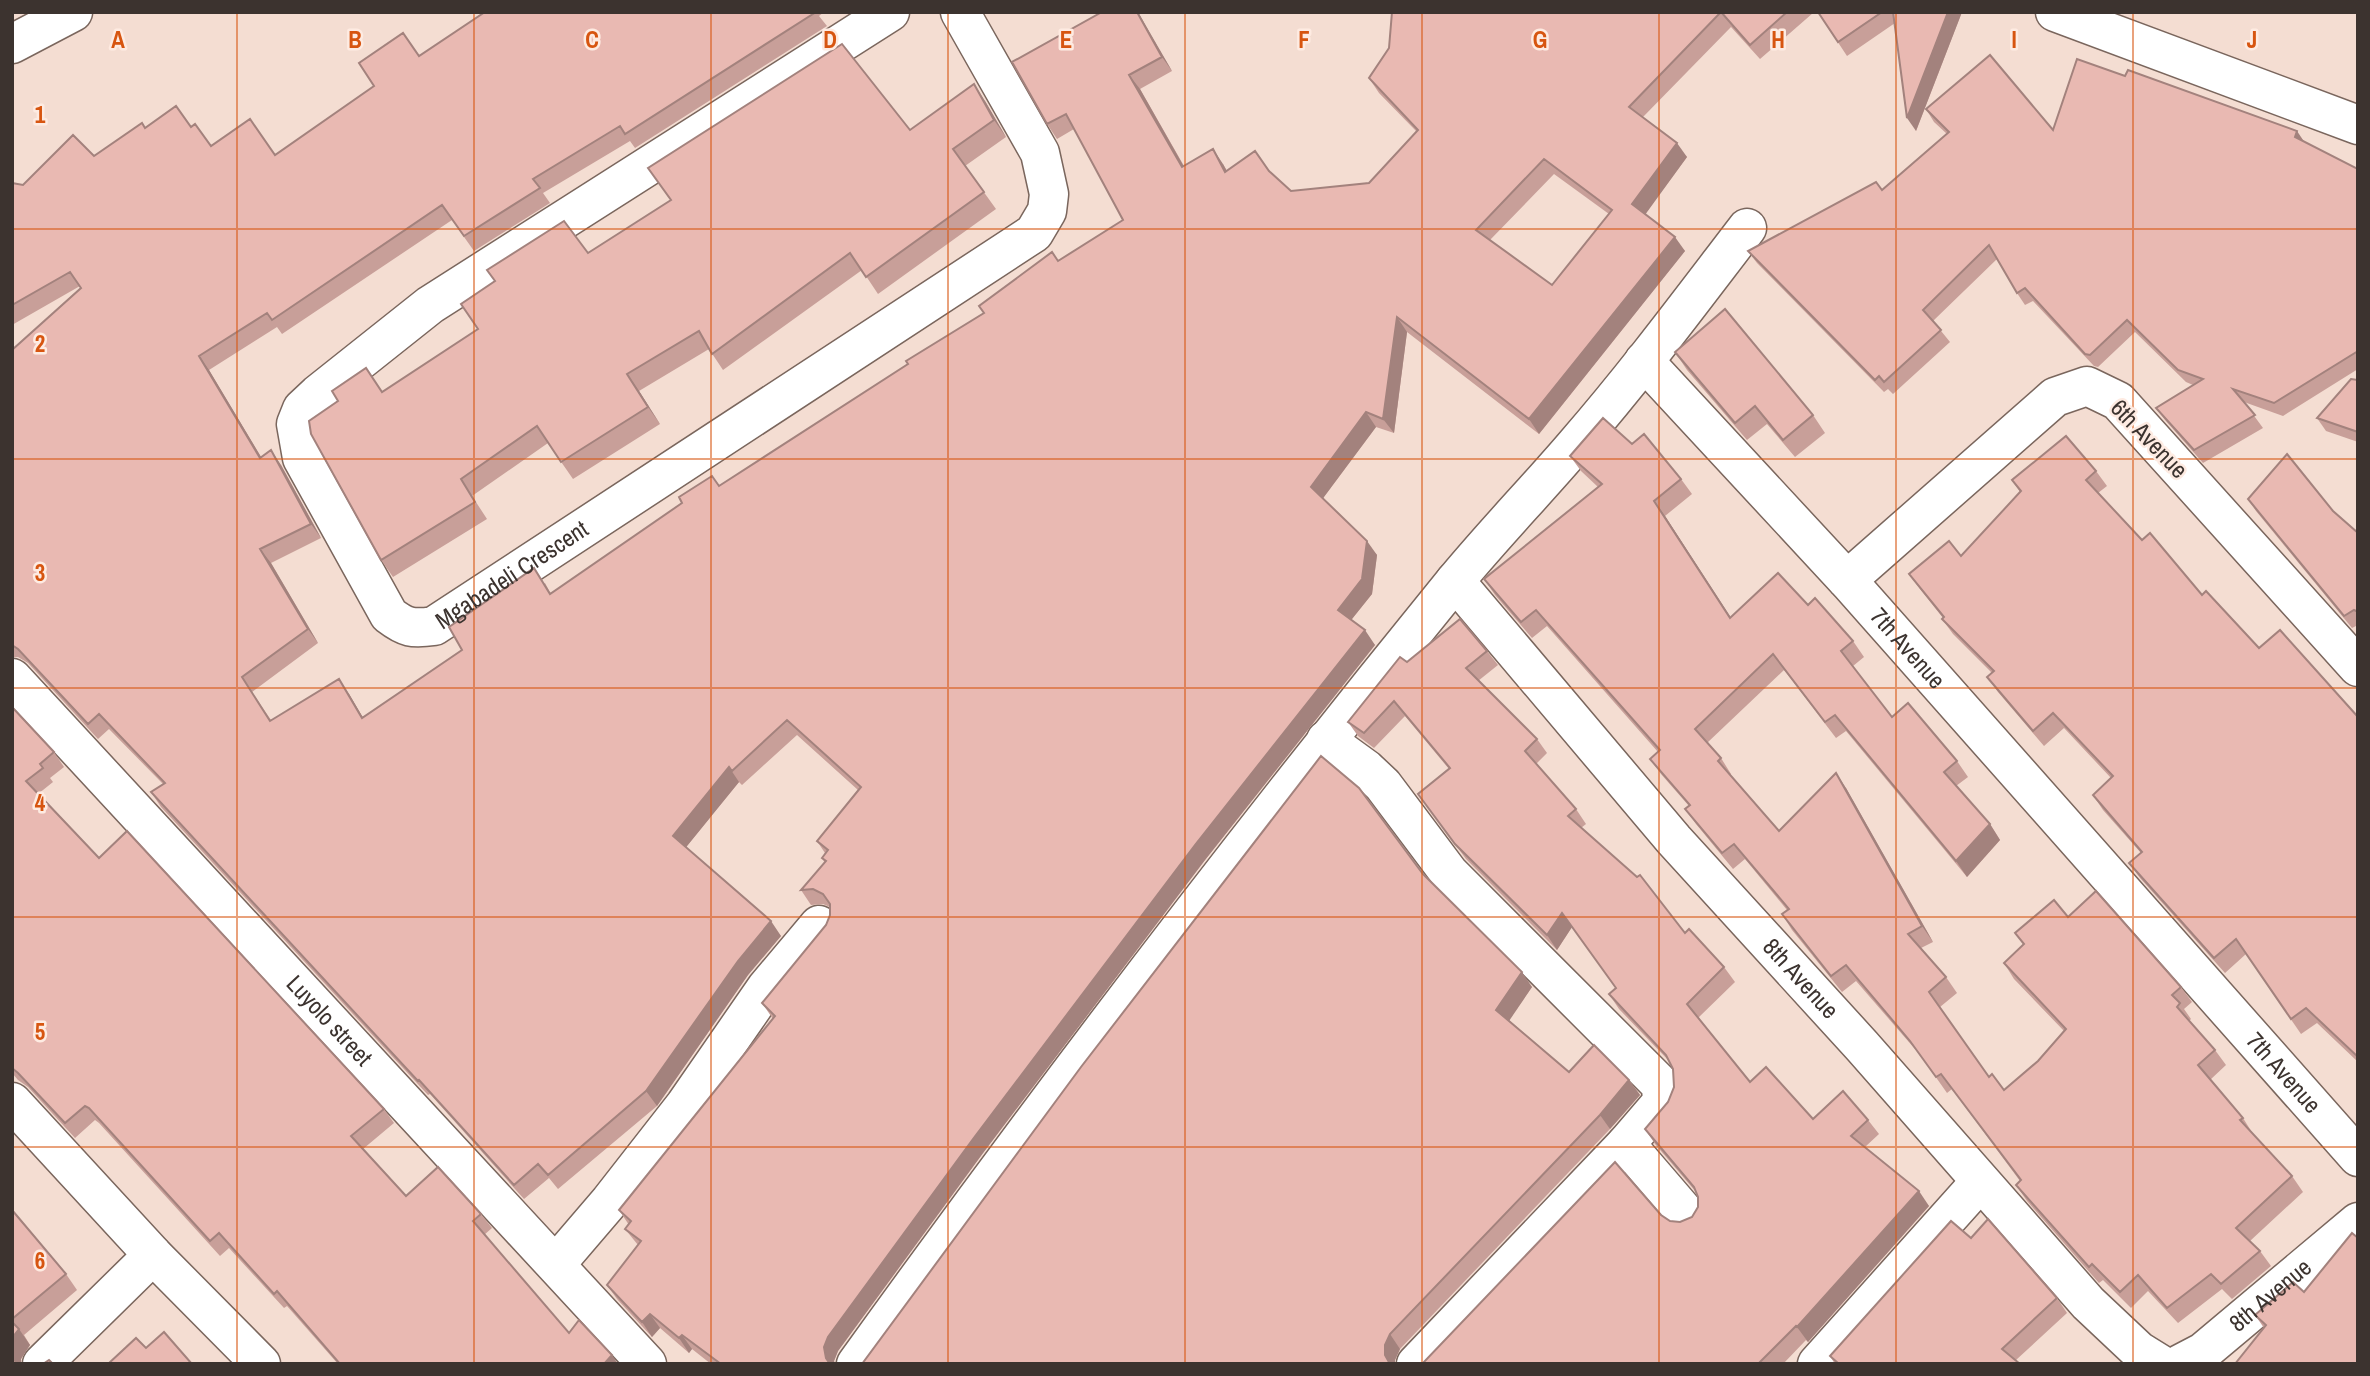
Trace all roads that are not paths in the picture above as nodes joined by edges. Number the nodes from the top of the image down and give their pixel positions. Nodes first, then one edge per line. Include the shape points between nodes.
1 (73, 12) edge
2 (890, 12) edge
3 (960, 12) edge
4 (2055, 12) edge
5 (12, 44) edge
6 (2358, 125) edge
7 (1747, 228) dead end
8 (1644, 361) junction
9 (1847, 579) junction
10 (1455, 581) junction
11 (2358, 667) edge
12 (12, 678) edge
13 (1326, 740) junction
14 (819, 925) dead end
15 (12, 1102) edge
16 (1626, 1144) junction
17 (2358, 1157) edge
18 (1980, 1182) junction
19 (1687, 1214) dead end
20 (2358, 1222) edge
21 (153, 1255) junction
22 (556, 1264) junction
23 (43, 1364) edge
24 (261, 1364) edge
25 (647, 1364) edge
26 (856, 1364) edge
27 (1416, 1364) edge
28 (1817, 1364) edge
29 (2160, 1364) edge
30 (2180, 1364) edge

1 - 5 street
2 - 3 street, Mgabadeli Crescent via 430,305 302,409 296,424 302,458 389,615 404,626 433,626 1034,233 1047,211 1049,194 1040,153
4 - 6 street
7 - 8 street
8 - 9 street, 7th Avenue
8 - 10 street
9 - 11 street, 6th Avenue via 2055,397 2087,386 2118,401
9 - 17 street, 7th Avenue
10 - 13 street
10 - 18 street, 8th Avenue via 1674,840
12 - 22 street, Luyolo street
13 - 16 street via 1383,785 1450,873 1661,1085 1662,1102
13 - 26 street via 1170,940
14 - 22 street via 766,988 685,1105
15 - 21 street
16 - 19 street
16 - 27 street
18 - 28 street
18 - 29 street, 8th Avenue via 2088,1303 2139,1351
20 - 30 street, 8th Avenue via 2203,1352
21 - 23 street
21 - 24 street
22 - 25 street, Luyolo street

